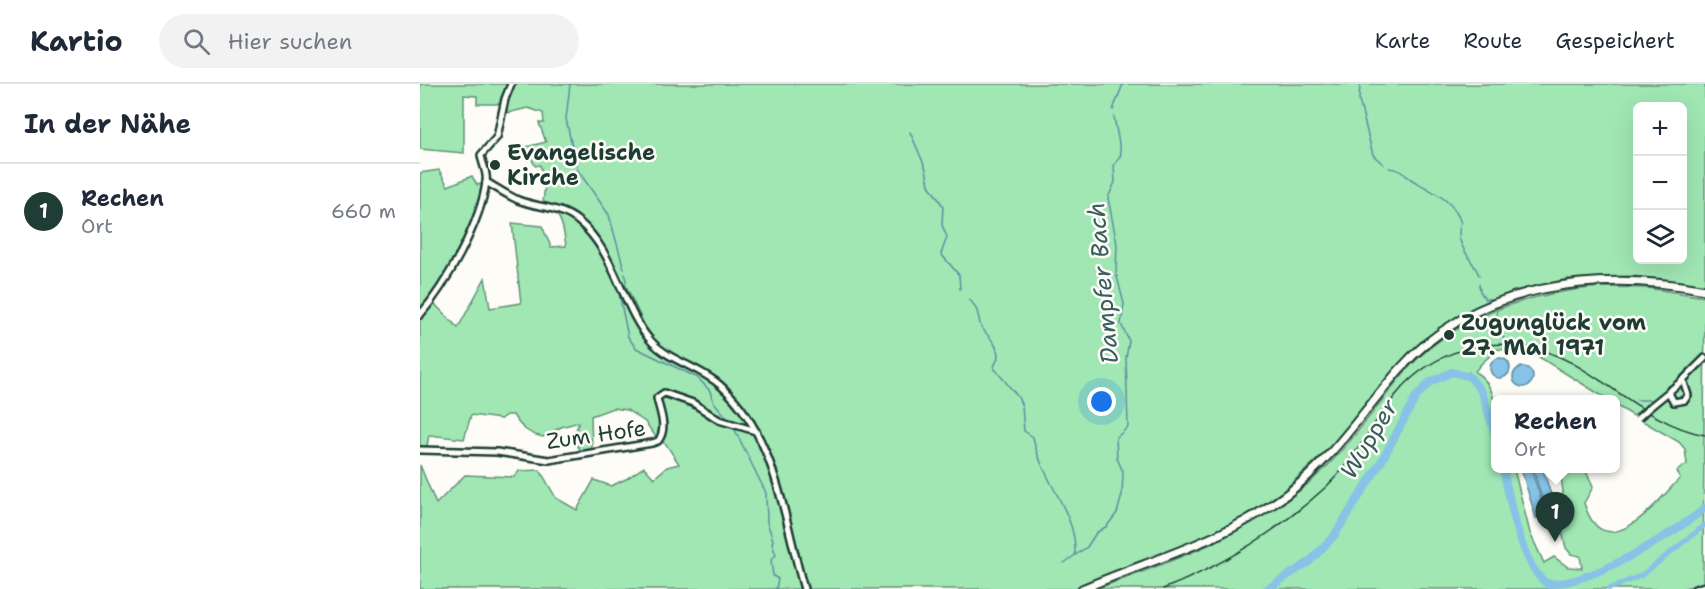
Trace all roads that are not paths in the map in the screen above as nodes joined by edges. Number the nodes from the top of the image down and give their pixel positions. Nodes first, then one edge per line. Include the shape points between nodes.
1 (511, 84) edge
2 (486, 182) junction
3 (1705, 290) edge
4 (420, 315) edge
5 (1705, 358) edge
6 (1683, 380) junction
7 (1670, 390) junction
8 (1638, 418) dead end
9 (756, 431) junction
10 (420, 450) edge
11 (1704, 587) edge
12 (804, 589) edge
13 (1082, 589) edge
14 (1695, 589) edge

1 - 2 street via 497,137 481,155
2 - 4 street via 459,257
2 - 9 street via 520,201 563,212 583,225 616,274 648,339 722,386
3 - 13 main road via 1640,281 1582,282 1515,296 1478,311 1420,350 1342,443 1275,503 1207,541
5 - 6 street
6 - 7 street
6 - 7 street via 1688,395 1685,400 1672,400
7 - 8 street, bridge
9 - 10 street, Zum Hofe via 719,420 693,403 664,393 657,398 663,435 646,444 549,460 497,452
9 - 12 street via 782,504
11 - 14 street

